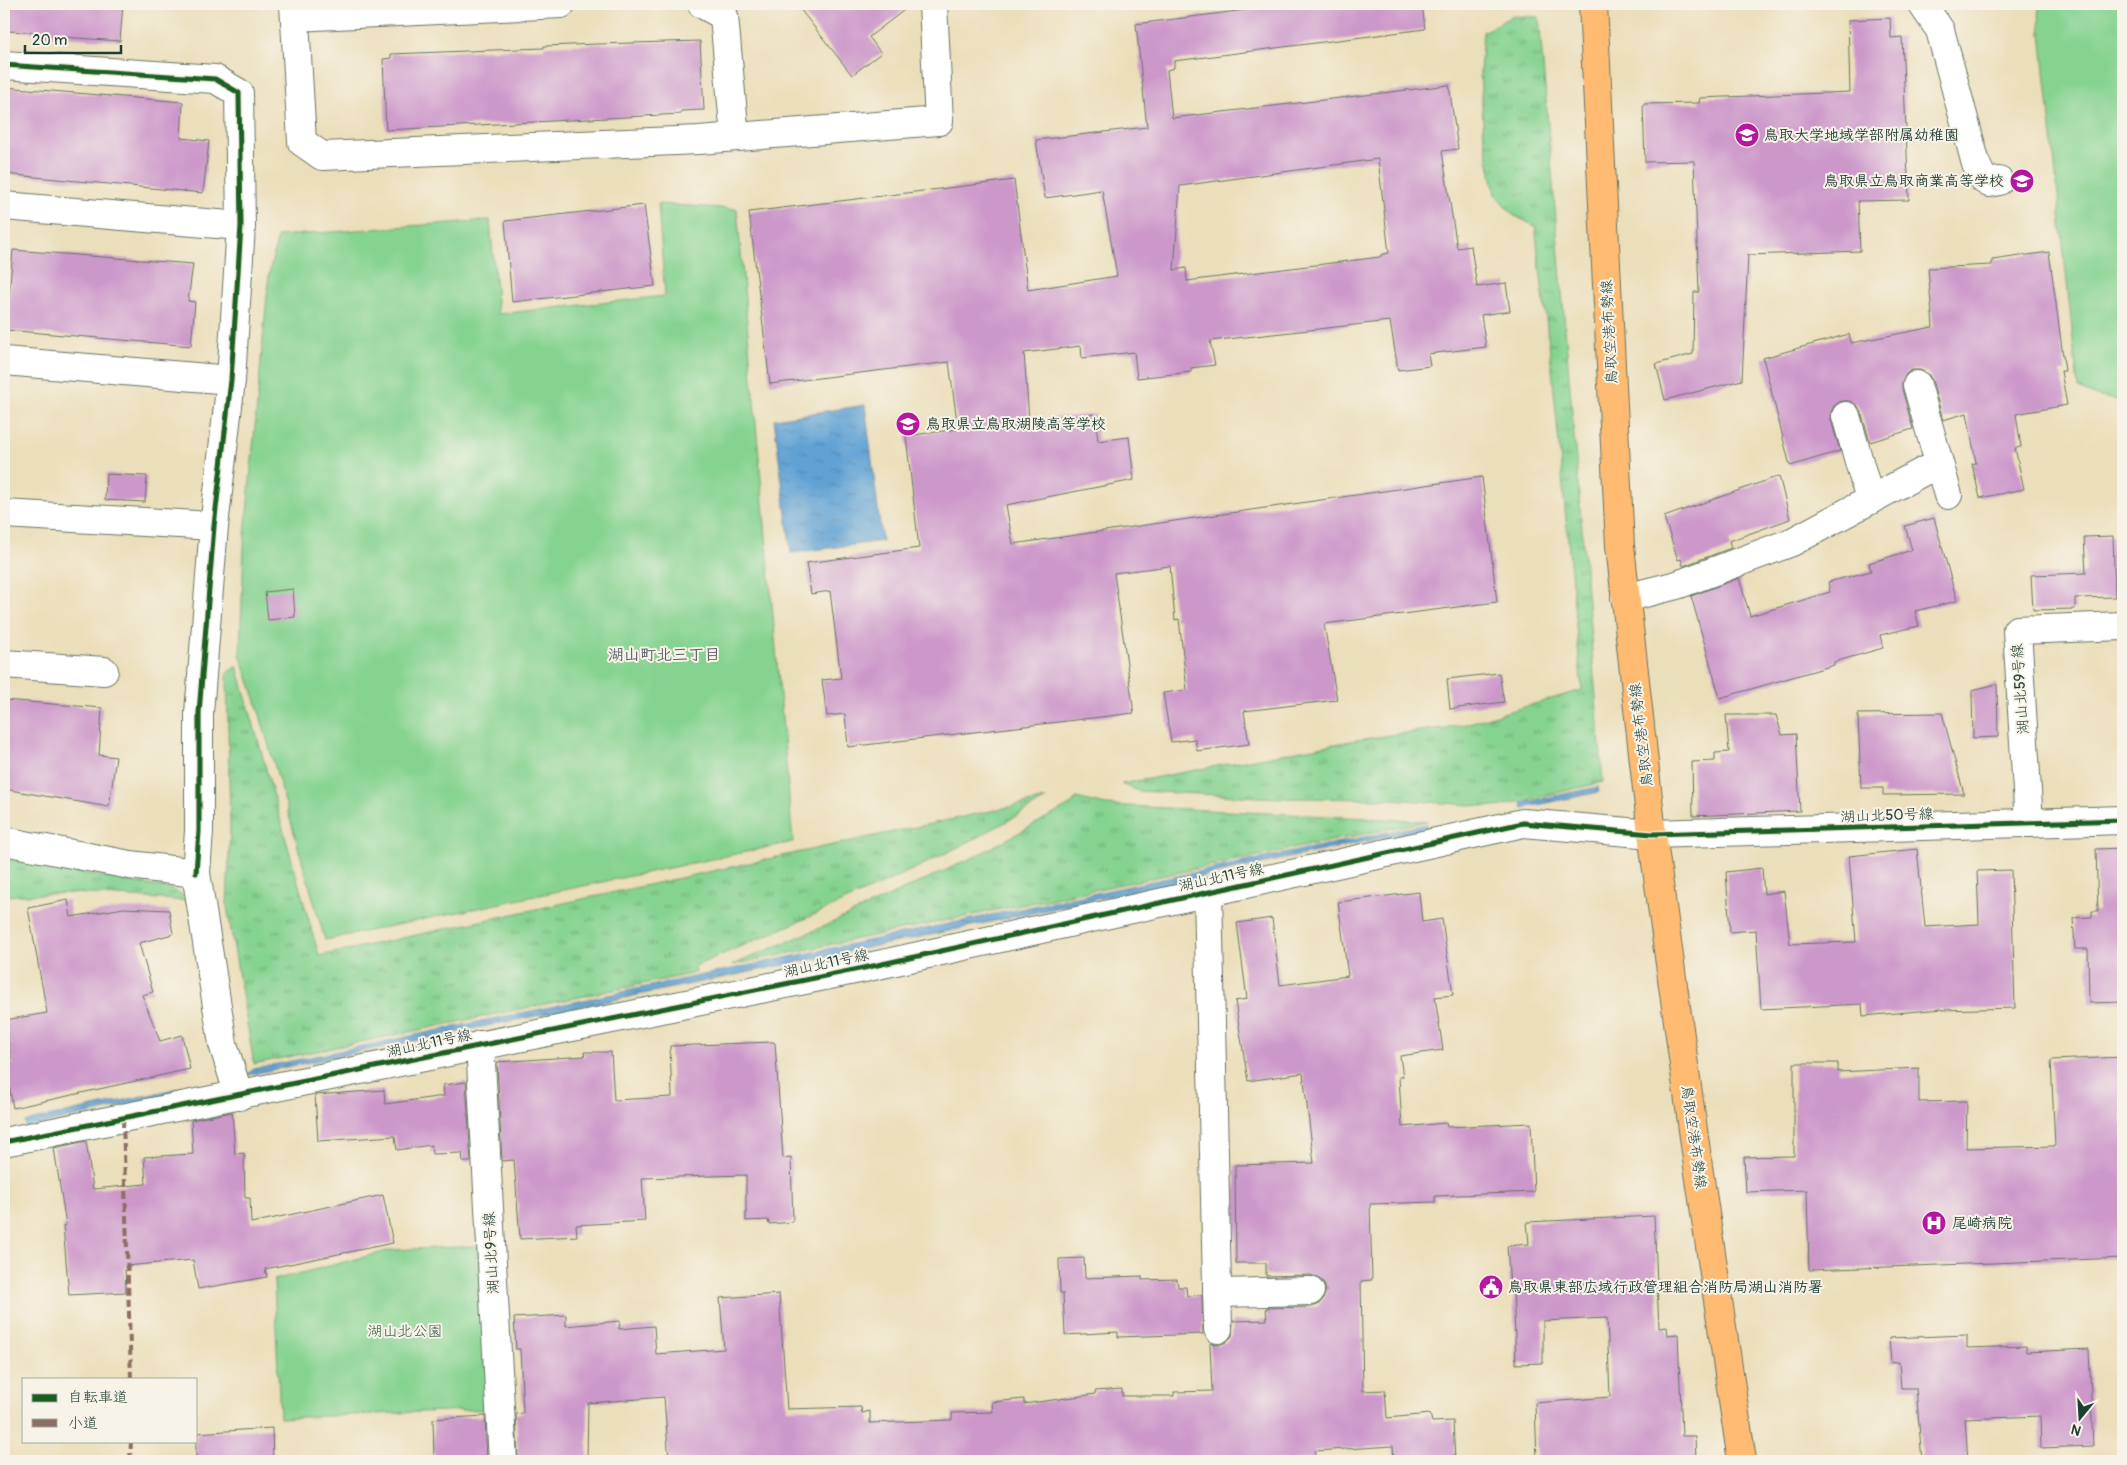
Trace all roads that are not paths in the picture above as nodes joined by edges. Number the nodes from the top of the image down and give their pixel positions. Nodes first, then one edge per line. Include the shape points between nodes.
1 (561, 4) edge
2 (702, 4) edge
3 (933, 4) edge
4 (1593, 4) edge
5 (1922, 4) edge
6 (294, 10) edge
7 (4, 65) edge
8 (735, 137) junction
9 (1999, 181) dead end
10 (4, 206) edge
11 (241, 226) junction
12 (4, 361) edge
13 (231, 380) junction
14 (1917, 385) dead end
15 (1846, 416) dead end
16 (1939, 463) junction
17 (1948, 495) dead end
18 (1870, 500) junction
19 (4, 514) edge
20 (214, 526) junction
21 (1625, 598) junction
22 (2123, 626) edge
23 (4, 664) edge
24 (104, 671) dead end
25 (2123, 820) edge
26 (2029, 823) junction
27 (1652, 834) junction
28 (4, 841) edge
29 (196, 873) junction
30 (1208, 892) junction
31 (480, 1045) junction
32 (239, 1096) junction
33 (4, 1142) edge
34 (1310, 1291) dead end
35 (1217, 1293) junction
36 (1218, 1329) dead end
37 (502, 1461) edge
38 (1742, 1461) edge

1 - 6 street
2 - 8 street via 724,16
3 - 8 street via 939,121
4 - 21 main road, 鳥取空港布勢線
5 - 9 street via 1940,30 1976,164 1983,180 1989,183
6 - 8 street via 302,142 322,156
7 - 11 street via 215,79 239,93
10 - 11 street
11 - 13 street
12 - 13 street
13 - 20 street
14 - 16 street
15 - 18 street
16 - 17 street
16 - 18 street
18 - 21 street via 1792,542 1677,585
19 - 20 street
20 - 29 street via 199,713
21 - 27 main road, 鳥取空港布勢線
22 - 26 street, 湖山北59号線 via 2017,630
23 - 24 street
25 - 26 street, 湖山北50号線
26 - 27 street, 湖山北50号線
27 - 30 street, 湖山北11号線 via 1523,823
27 - 38 main road, 鳥取空港布勢線
28 - 29 street via 130,865
29 - 32 street via 223,1044
30 - 31 street, 湖山北11号線 via 864,968
30 - 35 street
31 - 32 street, 湖山北11号線
31 - 37 street, 湖山北9号線
32 - 33 street, 湖山北11号線
34 - 35 street
35 - 36 street

